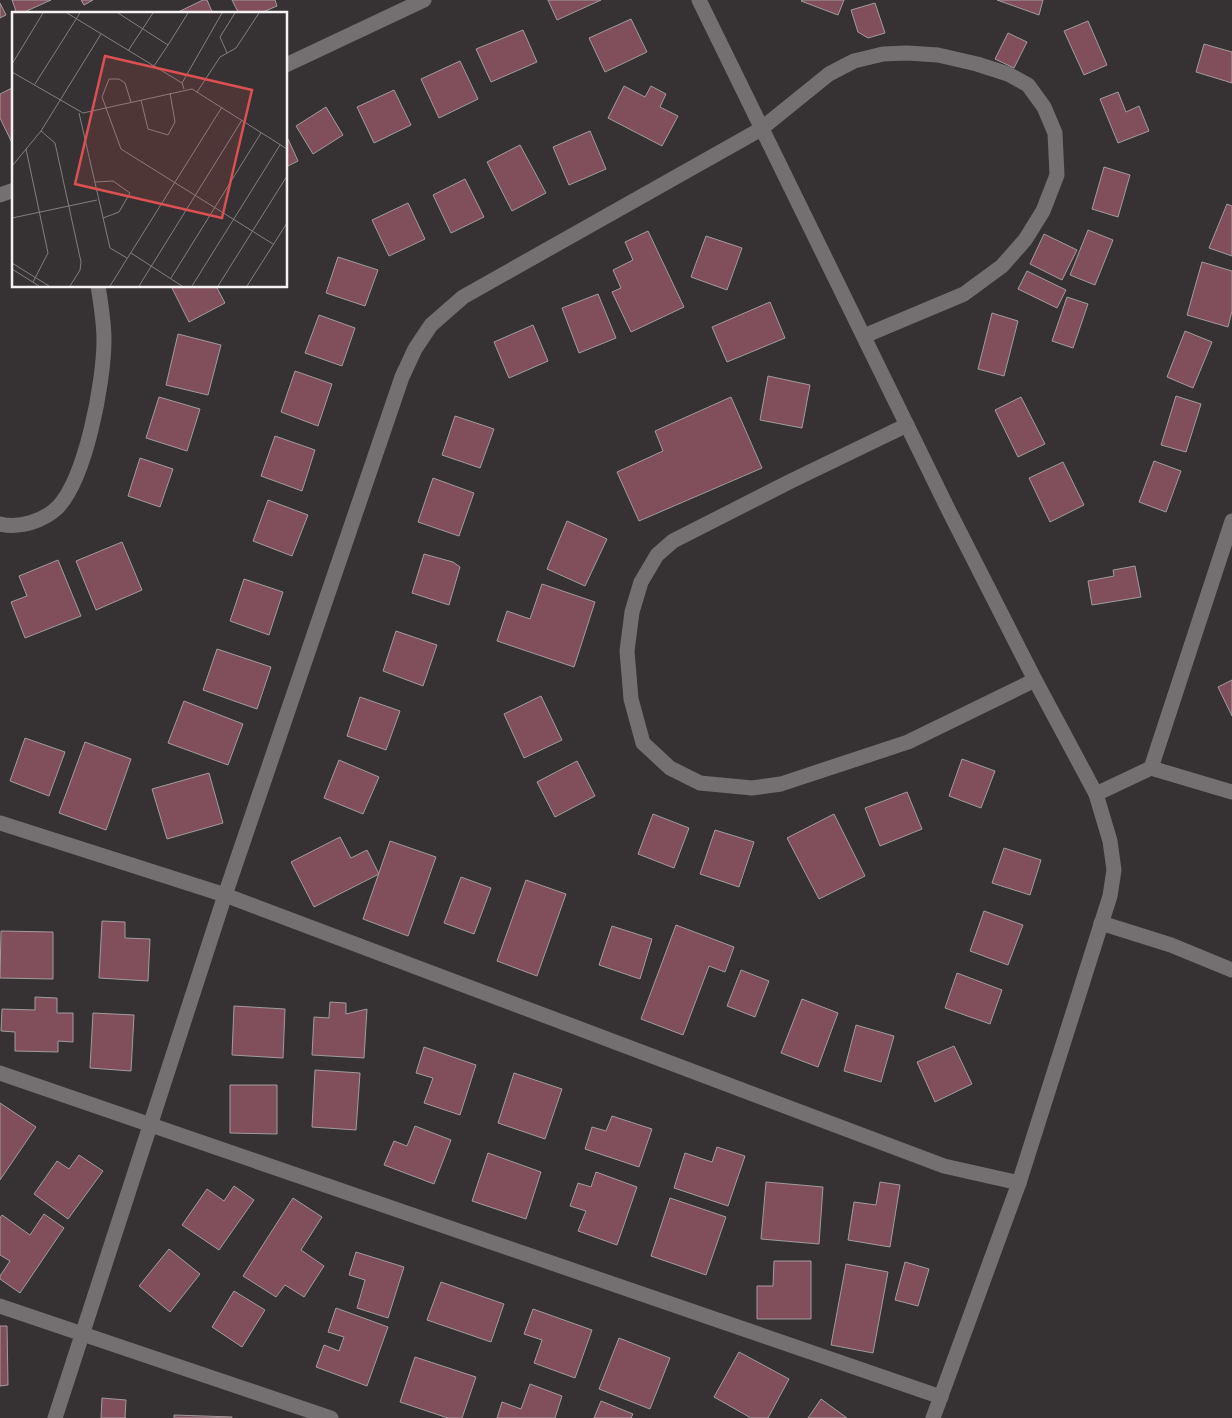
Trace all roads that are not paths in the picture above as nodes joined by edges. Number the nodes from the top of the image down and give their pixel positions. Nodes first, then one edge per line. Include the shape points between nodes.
1 (424, 0) edge
2 (699, 0) edge
3 (288, 64) edge
4 (761, 129) junction
5 (12, 191) edge
6 (0, 195) edge
7 (98, 288) edge
8 (864, 336) junction
9 (907, 425) junction
10 (1232, 521) edge
11 (0, 524) edge
12 (1035, 680) junction
13 (1152, 768) junction
14 (1232, 792) edge
15 (1096, 794) junction
16 (0, 823) edge
17 (225, 895) junction
18 (1101, 923) junction
19 (1232, 970) edge
20 (0, 1073) edge
21 (150, 1124) junction
22 (1019, 1183) junction
23 (0, 1306) edge
24 (83, 1334) junction
25 (941, 1398) junction
26 (55, 1418) edge
27 (331, 1418) edge
28 (933, 1418) edge

1 - 3 street
2 - 4 street
4 - 8 street
4 - 8 street via 829,74 854,61 883,54 938,55 1008,74 1028,85 1044,107 1055,133 1057,175 1043,211 1025,240 1002,266 964,294
4 - 17 street via 463,297 432,325 415,349 402,377
5 - 6 street
7 - 11 street via 104,340 100,382 92,428 76,475 58,507 48,514 23,525
8 - 9 street
9 - 12 street
9 - 12 street via 674,541 657,555 641,582 632,612 627,651 631,699 643,743 670,768 700,783 752,788 781,784 908,742
10 - 13 street
12 - 15 street
13 - 14 street
13 - 15 street
15 - 18 street via 1110,841 1114,870
16 - 17 street
17 - 21 street
17 - 22 street via 944,1166
18 - 19 street via 1170,945
18 - 22 street
20 - 21 street
21 - 24 street
21 - 25 street
22 - 25 street
23 - 24 street
24 - 26 street
24 - 27 street
25 - 28 street

